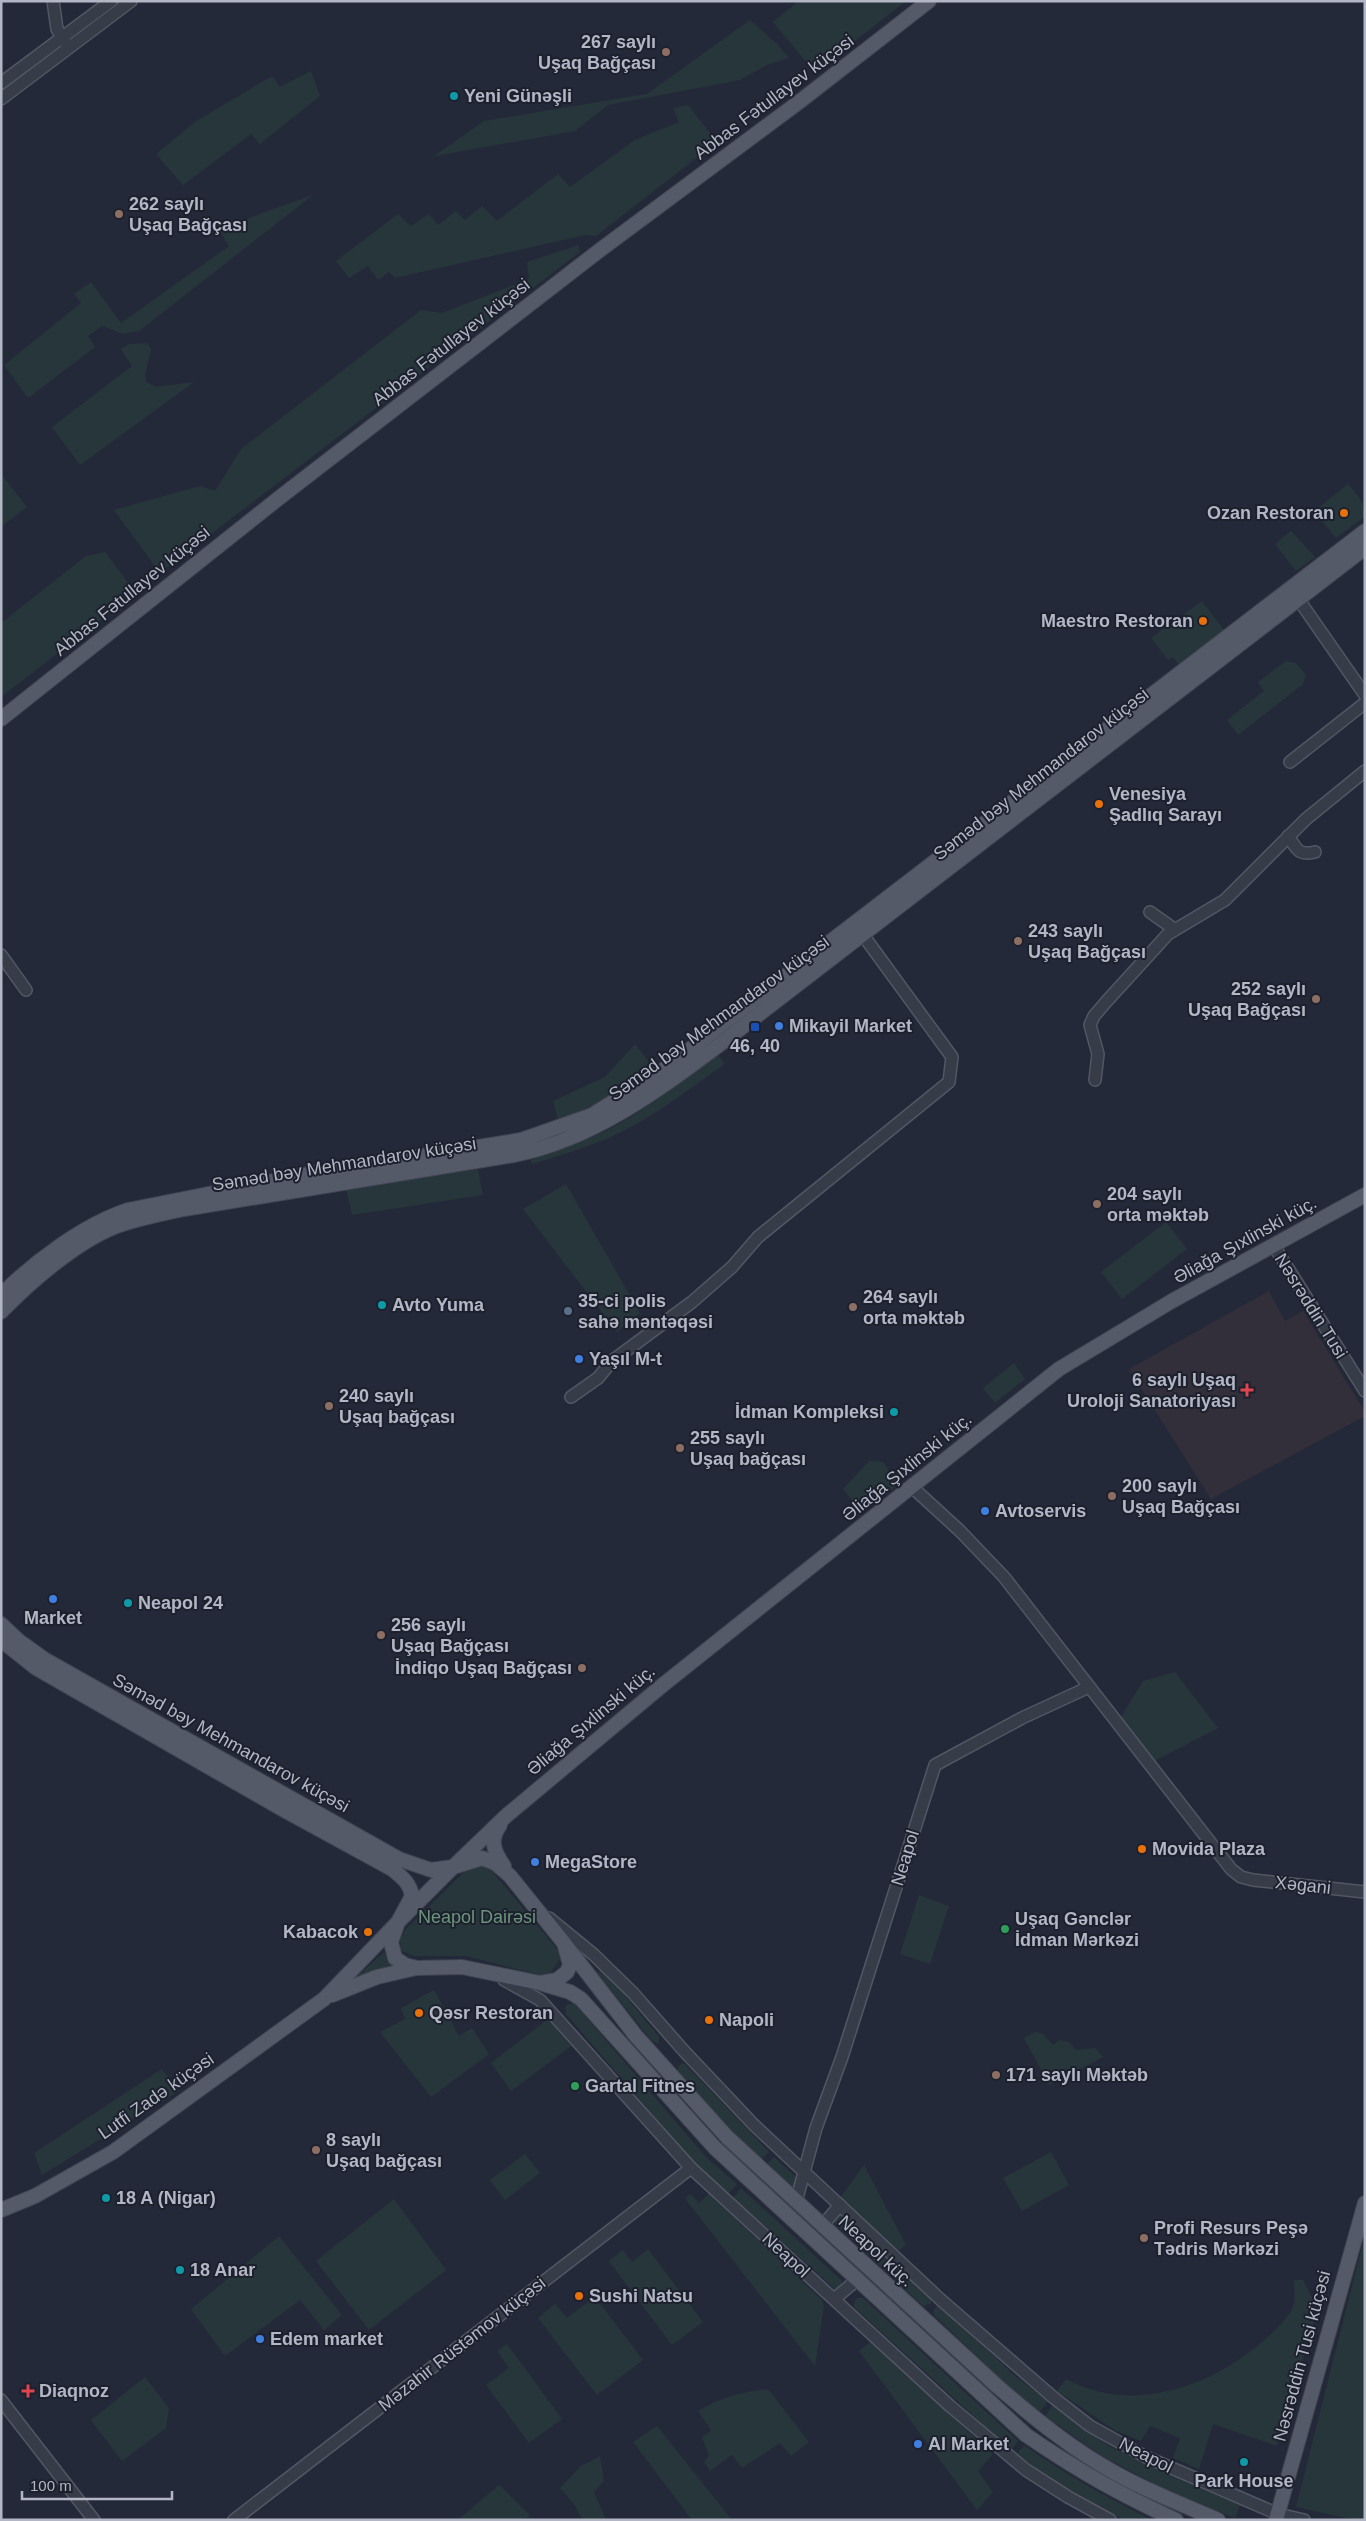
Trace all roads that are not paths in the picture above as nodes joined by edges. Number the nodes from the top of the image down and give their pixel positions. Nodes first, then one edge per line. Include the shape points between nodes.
1 (53, 1) edge
2 (111, 1) edge
3 (131, 1) edge
4 (929, 1) edge
5 (61, 38) junction
6 (69, 48) junction
7 (1, 83) edge
8 (1, 99) edge
9 (1365, 531) edge
10 (1365, 548) edge
11 (1294, 593) junction
12 (1365, 695) edge
13 (1365, 703) edge
14 (1, 718) edge
15 (1290, 762) dead end
16 (1365, 771) edge
17 (1288, 836) junction
18 (1315, 852) dead end
19 (1150, 912) dead end
20 (1174, 929) junction
21 (863, 936) junction
22 (1, 955) edge
23 (26, 990) dead end
24 (1095, 1080) dead end
25 (1365, 1195) edge
26 (1274, 1246) junction
27 (1, 1295) edge
28 (1, 1312) edge
29 (1365, 1391) edge
30 (571, 1397) dead end
31 (912, 1487) junction
32 (1, 1624) edge
33 (1, 1640) edge
34 (1089, 1687) junction
35 (506, 1816) junction
36 (453, 1867) junction
37 (510, 1876) junction
38 (1365, 1892) edge
39 (534, 1906) junction
40 (398, 1922) junction
41 (564, 1943) junction
42 (417, 1968) junction
43 (482, 1970) junction
44 (540, 1982) junction
45 (324, 1999) junction
46 (691, 2168) junction
47 (805, 2172) junction
48 (796, 2202) junction
49 (1365, 2203) edge
50 (840, 2205) junction
51 (1, 2210) edge
52 (822, 2226) junction
53 (857, 2280) junction
54 (834, 2300) junction
55 (1, 2400) edge
56 (1277, 2517) edge
57 (94, 2520) edge
58 (234, 2520) edge
59 (1110, 2520) edge
60 (1176, 2520) edge
61 (1218, 2520) edge
62 (1304, 2520) edge

1 - 5 street
2 - 5 street
3 - 6 street
4 - 14 main road, Abbas Fətullayev küçəsi via 600,250
5 - 6 street
5 - 7 street
6 - 8 street
9 - 11 main road, Səməd bəy Mehmandarov küçəsi
10 - 11 main road, Səməd bəy Mehmandarov küçəsi
11 - 12 street
11 - 21 main road, Səməd bəy Mehmandarov küçəsi
11 - 27 main road, Səməd bəy Mehmandarov küçəsi via 702,1040 631,1092 592,1115 521,1140 304,1175 108,1216 51,1254
13 - 15 street
16 - 17 street
17 - 18 street via 1300,852
17 - 20 street via 1226,900
19 - 20 street
20 - 24 street via 1094,1016 1090,1025 1098,1061
21 - 28 main road, Səməd bəy Mehmandarov küçəsi via 664,1086 599,1126 524,1153 184,1209 131,1221 78,1247
21 - 30 street via 952,1057 949,1082 758,1237 732,1267 692,1302 612,1361 598,1378
22 - 23 street
25 - 26 main road, Əliağa Şıxlinski küç.
26 - 29 street, Nəsrəddin Tusi
26 - 31 main road, Əliağa Şıxlinski küç. via 1073,1360
31 - 34 street via 998,1570
31 - 35 main road, Əliağa Şıxlinski küç. via 670,1679
32 - 36 main road, Səməd bəy Mehmandarov küçəsi via 44,1658 399,1859 431,1870
33 - 40 main road, Səməd bəy Mehmandarov küçəsi via 23,1660 60,1682 392,1869 405,1879 412,1896
34 - 38 street, Xəgani via 1218,1856 1241,1877
34 - 47 street, Neapol via 1022,1718 935,1765 860,2004 816,2128
35 - 36 main road
35 - 37 main road via 492,1841 494,1851
36 - 37 main road, Səməd bəy Mehmandarov küçəsi via 471,1860 488,1859 496,1862
36 - 40 main road
37 - 39 main road, Neapol küç.
39 - 41 main road, Neapol küç.
39 - 47 street, Neapol via 593,1954 633,1993 716,2086
40 - 42 main road via 392,1933 391,1949 400,1963
40 - 45 main road
41 - 44 main road via 569,1956 567,1972 557,1980
41 - 48 main road, Neapol küç. via 663,2068 727,2137
42 - 43 main road, Neapol küç.
42 - 45 main road, Neapol küç. via 370,1980
43 - 44 main road, Neapol küç.
43 - 46 street, Neapol via 540,2000
44 - 53 main road, Neapol küç. via 581,1999 715,2148
45 - 51 main road, Lutfi Zadə küçəsi via 113,2152 35,2196
46 - 54 street, Neapol
46 - 58 street, Məzahir Rüstəmov küçəsi
47 - 48 street, Neapol
47 - 50 street, Neapol
48 - 52 main road, Neapol küç.
49 - 56 main road, Nəsrəddin Tusi küçəsi
50 - 52 street
50 - 56 street, Neapol via 1017,2368 1090,2426 1146,2457
52 - 61 main road, Neapol küç. via 1037,2421 1118,2475
53 - 54 street
53 - 60 main road, Neapol küç. via 1026,2435 1111,2490
54 - 59 street, Neapol via 997,2447 1045,2483
55 - 57 street
56 - 62 street, Neapol

